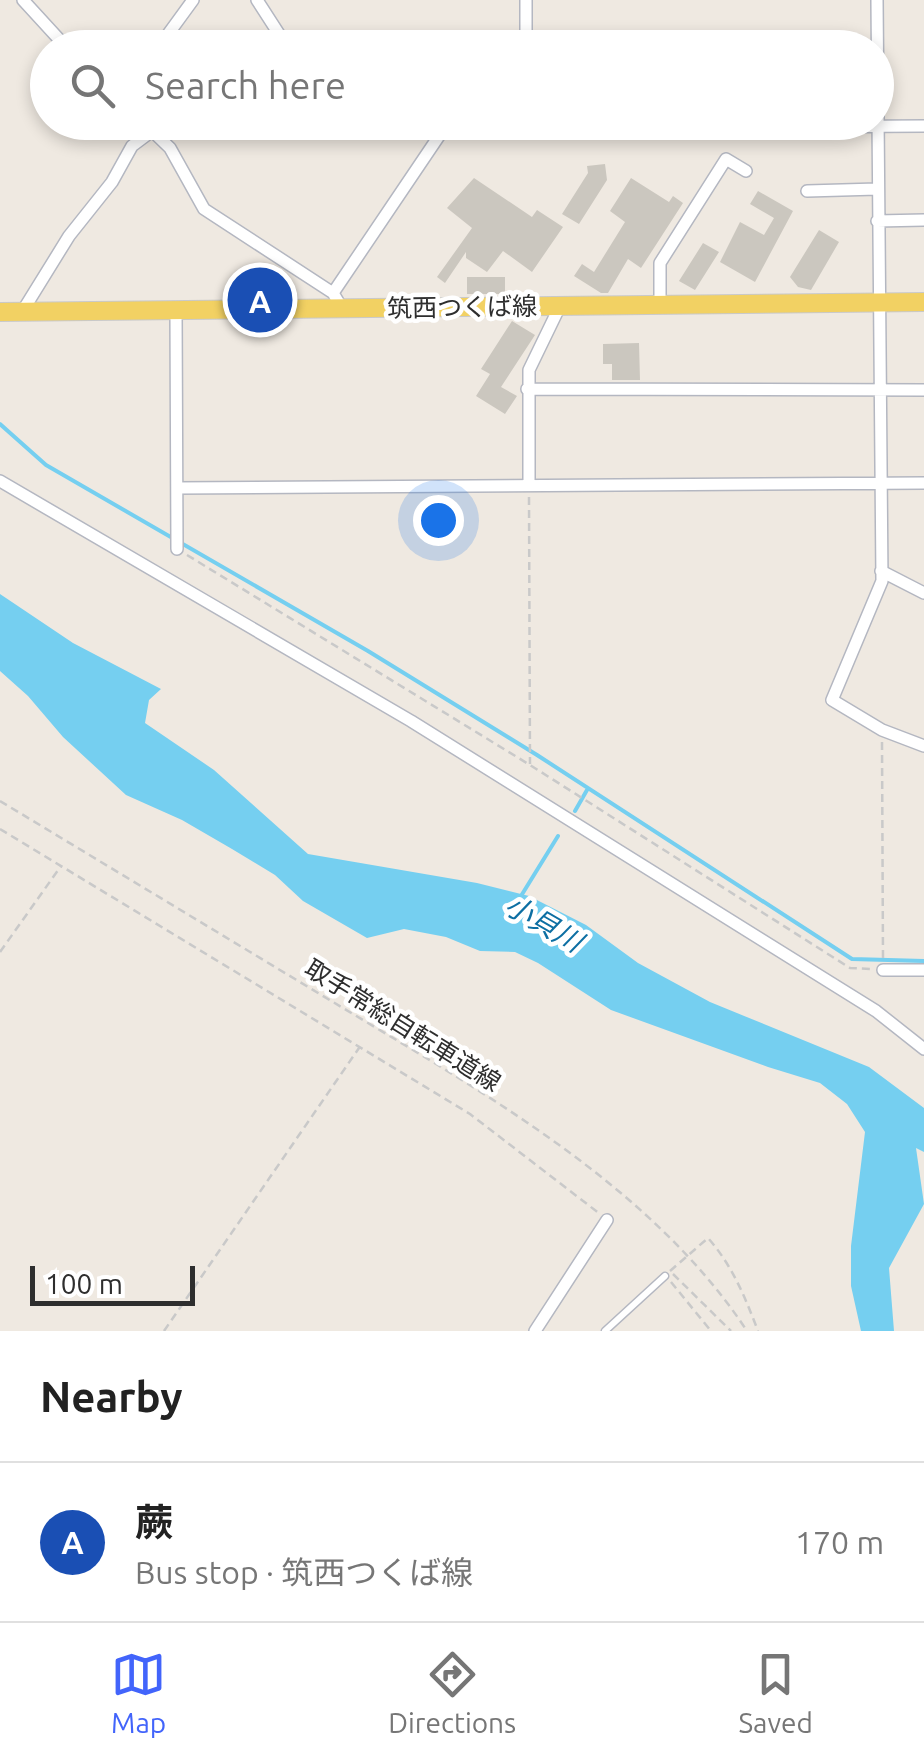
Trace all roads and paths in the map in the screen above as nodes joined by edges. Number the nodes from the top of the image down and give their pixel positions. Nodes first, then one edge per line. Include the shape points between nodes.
1 (23, 0) edge
2 (193, 0) edge
3 (258, 0) edge
4 (526, 0) edge
5 (877, 0) edge
6 (50, 30) edge
7 (171, 30) edge
8 (277, 30) edge
9 (526, 30) edge
10 (877, 30) edge
11 (894, 126) edge
12 (924, 126) edge
13 (137, 140) edge
14 (161, 140) edge
15 (436, 140) edge
16 (878, 140) edge
17 (746, 171) dead end
18 (877, 189) junction
19 (808, 190) dead end
20 (878, 220) junction
21 (924, 220) edge
22 (337, 300) junction
23 (880, 302) junction
24 (924, 302) edge
25 (660, 305) junction
26 (560, 306) junction
27 (176, 310) junction
28 (0, 312) edge
29 (22, 312) junction
30 (527, 388) junction
31 (880, 390) junction
32 (924, 390) edge
33 (0, 480) edge
34 (924, 483) edge
35 (529, 484) junction
36 (879, 484) junction
37 (177, 488) junction
38 (177, 543) joint
39 (882, 571) junction
40 (924, 594) edge
41 (882, 730) junction
42 (924, 746) edge
43 (530, 765) junction
44 (0, 801) edge
45 (0, 829) edge
46 (62, 864) junction
47 (0, 952) edge
48 (883, 955) dead end
49 (883, 970) joint
50 (924, 970) edge
51 (360, 1046) junction
52 (924, 1048) edge
53 (607, 1220) joint
54 (688, 1254) junction
55 (667, 1273) junction
56 (164, 1331) edge
57 (535, 1331) edge
58 (605, 1331) edge
59 (711, 1331) edge
60 (731, 1331) edge
61 (746, 1331) edge
62 (758, 1331) edge

1 - 6 street
2 - 7 street
3 - 8 street
4 - 9 street
5 - 10 street
11 - 12 street
13 - 29 street
14 - 22 street via 204,209
15 - 22 street
16 - 18 street
17 - 25 street via 726,159 660,263
18 - 19 street
18 - 20 street
20 - 21 street
20 - 23 street
22 - 26 main road, 筑西つくば線
22 - 27 main road, 筑西つくば線
23 - 24 main road, 筑西つくば線
23 - 25 main road, 筑西つくば線
23 - 31 street
25 - 26 main road, 筑西つくば線
26 - 30 street via 534,354
27 - 29 main road, 筑西つくば線
27 - 37 street
28 - 29 main road, 筑西つくば線
30 - 31 street
30 - 35 street
31 - 32 street
31 - 36 street
33 - 52 street via 411,722 876,1011
34 - 36 street
35 - 36 street
35 - 37 street
35 - 43 path
36 - 39 street
37 - 38 street
38 - 43 path
39 - 40 street
39 - 41 street via 832,700
41 - 42 street
41 - 48 path
43 - 49 path via 850,968
44 - 54 path, 取手常総自転車道線 via 535,1128
45 - 46 path
46 - 47 path
46 - 51 path
49 - 50 street
51 - 53 path via 470,1114
51 - 56 path
53 - 57 street
54 - 55 path
54 - 61 path, 取手常総自転車道線
54 - 62 path via 708,1238 722,1253
55 - 58 lane
55 - 59 path
55 - 60 path

